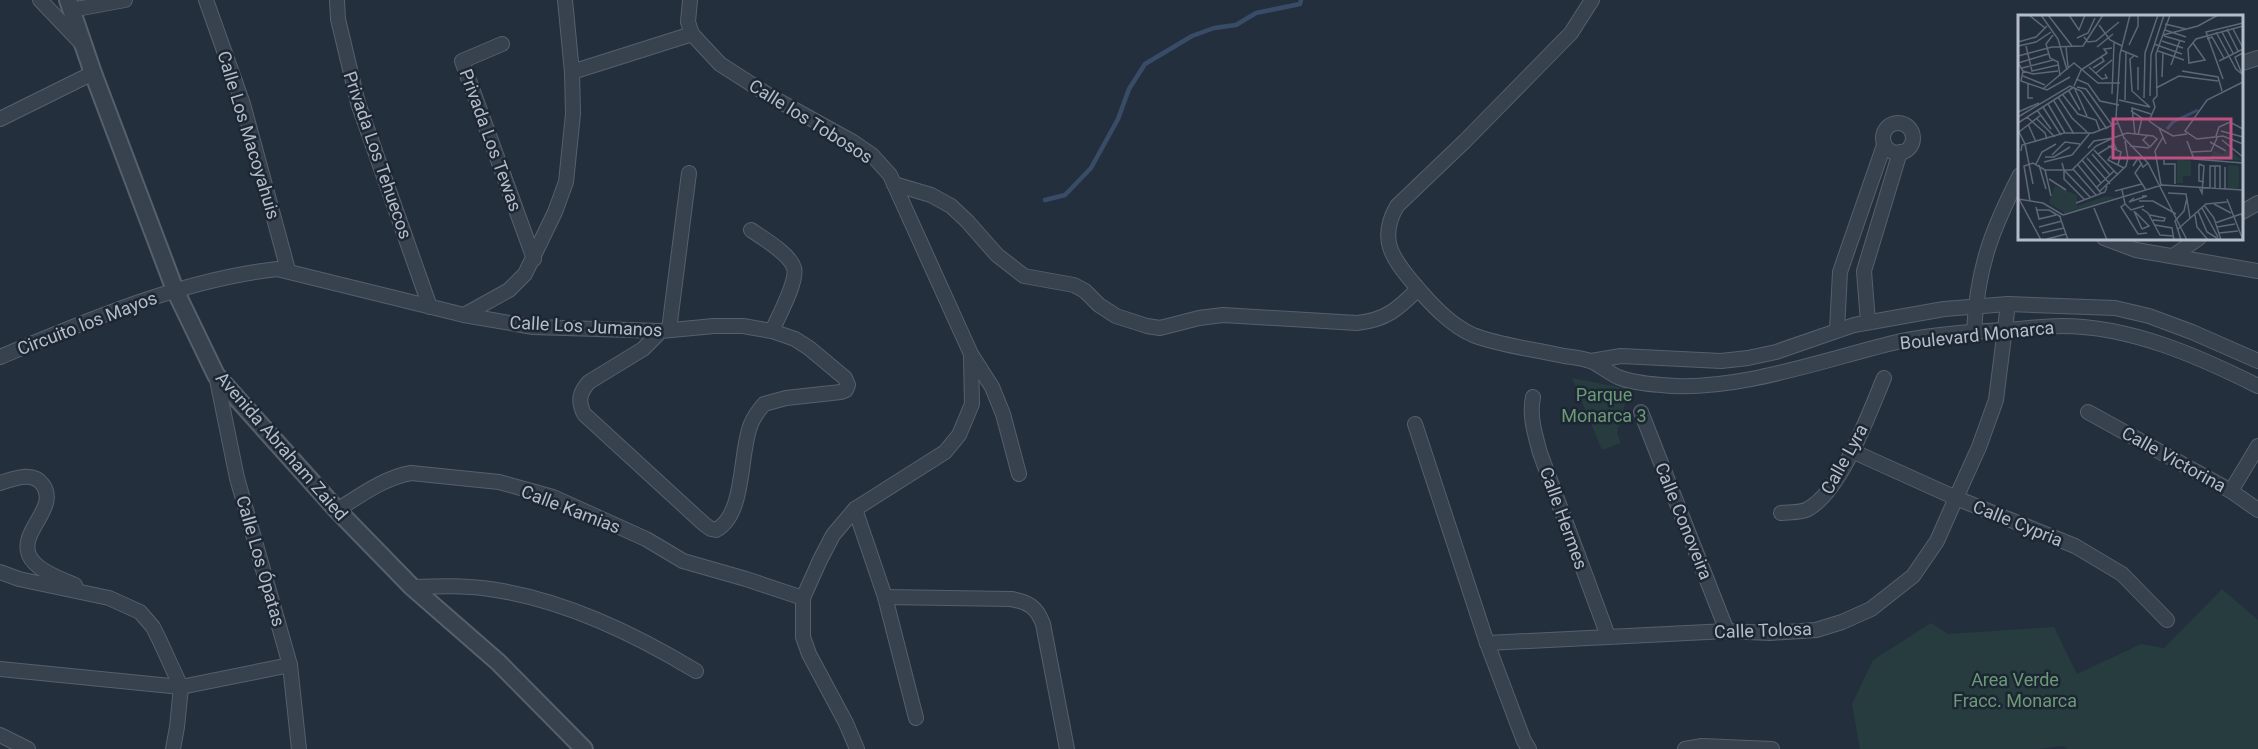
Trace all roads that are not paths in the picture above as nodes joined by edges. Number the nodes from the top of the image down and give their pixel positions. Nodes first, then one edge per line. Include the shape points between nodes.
1 (40, 0) edge
2 (125, 0) edge
3 (206, 0) edge
4 (337, 0) edge
5 (565, 0) edge
6 (690, 0) edge
7 (1592, 0) edge
8 (70, 5) edge
9 (692, 34) junction
10 (501, 44) dead end
11 (84, 45) junction
12 (2258, 58) edge
13 (2243, 62) edge
14 (572, 72) junction
15 (93, 74) junction
16 (0, 119) edge
17 (1884, 145) junction
18 (1900, 152) junction
19 (689, 173) dead end
20 (2018, 177) edge
21 (894, 184) junction
22 (2258, 203) edge
23 (2243, 211) edge
24 (751, 230) dead end
25 (2109, 240) edge
26 (2196, 240) edge
27 (2173, 256) junction
28 (534, 259) junction
29 (288, 270) junction
30 (2258, 271) edge
31 (1418, 289) junction
32 (175, 290) junction
33 (2008, 304) junction
34 (1975, 306) junction
35 (430, 307) junction
36 (464, 315) junction
37 (1868, 322) junction
38 (1837, 330) junction
39 (2005, 330) junction
40 (665, 331) junction
41 (772, 331) junction
42 (1974, 332) junction
43 (971, 354) junction
44 (0, 357) edge
45 (1591, 361) junction
46 (2258, 361) edge
47 (216, 375) junction
48 (1884, 378) dead end
49 (2258, 386) edge
50 (1533, 397) dead end
51 (1641, 412) dead end
52 (2088, 412) dead end
53 (1415, 424) dead end
54 (2258, 446) edge
55 (1852, 451) junction
56 (1019, 474) dead end
57 (0, 483) edge
58 (2231, 491) junction
59 (1956, 498) junction
60 (855, 509) junction
61 (337, 510) junction
62 (2258, 510) edge
63 (1781, 513) dead end
64 (0, 572) edge
65 (412, 587) junction
66 (93, 594) junction
67 (885, 597) junction
68 (803, 598) junction
69 (2167, 620) dead end
70 (1727, 631) junction
71 (1608, 636) junction
72 (1487, 643) junction
73 (290, 665) junction
74 (0, 669) edge
75 (696, 671) dead end
76 (181, 687) junction
77 (916, 718) dead end
78 (0, 735) edge
79 (28, 749) edge
80 (173, 749) edge
81 (299, 749) edge
82 (584, 749) edge
83 (857, 749) edge
84 (1067, 749) edge
85 (1529, 749) edge
86 (1685, 749) edge
87 (1772, 749) edge

1 - 11 street
2 - 8 street
3 - 29 street, Calle Los Macoyahuis via 243,104
4 - 35 street, Privada Los Tehuecos via 358,103
5 - 14 street
6 - 9 street via 688,22
7 - 31 street via 1571,33 1393,212 1386,232 1388,242
8 - 11 street, Avenida Abraham Zaied
9 - 14 street
9 - 21 street, Calle los Tobosos via 720,64 872,154
10 - 28 street, Privada Los Tewas via 462,61
11 - 15 street, Avenida Abraham Zaied
12 - 13 street
14 - 28 street via 573,114 566,183
15 - 16 street
15 - 32 street, Avenida Abraham Zaied
17 - 18 street
17 - 18 street via 1887,127 1904,124 1912,129 1913,140 1909,148
17 - 38 street via 1840,272
18 - 37 street via 1864,271
19 - 40 street
20 - 34 street via 1986,252
21 - 31 street via 931,195 951,206 997,255 1024,276 1074,285 1116,316 1147,326 1160,328 1223,315 1373,321 1396,311
21 - 43 street, Calle los Tobosos
22 - 23 street
24 - 41 street via 794,267 792,284
25 - 27 street via 2136,250
26 - 27 street
27 - 30 street
28 - 36 street via 509,290
29 - 32 street, Calle Los Jumanos via 247,273
29 - 35 street, Calle Los Jumanos
31 - 45 street via 1455,324 1473,334
32 - 44 street, Circuito los Mayos
32 - 47 street, Avenida Abraham Zaied
33 - 34 street, Boulevard Monarca
33 - 39 street, Calle Tolosa
33 - 46 street, Boulevard Monarca via 2115,308 2149,316
34 - 37 street, Boulevard Monarca
34 - 42 street
35 - 36 street, Calle Los Jumanos
36 - 40 street, Calle Los Jumanos via 533,327
37 - 38 street, Boulevard Monarca
38 - 45 street, Boulevard Monarca via 1748,358 1720,361 1621,356
39 - 42 street, Boulevard Monarca
39 - 49 street, Boulevard Monarca via 2063,326 2102,329 2217,366
39 - 59 street, Calle Tolosa via 1996,400
40 - 41 street, Calle Los Jumanos via 714,326
40 - 41 street, Calle Los Jumanos via 590,382 583,389 580,406 584,414 713,530 722,526 734,505 751,423 764,404 833,394 848,387 845,378 829,362 795,339
42 - 45 street, Boulevard Monarca via 1905,340 1727,383 1662,385 1620,378
43 - 56 street via 1003,414
43 - 60 street via 972,404 959,435 945,452
47 - 61 street, Avenida Abraham Zaied
47 - 73 street, Calle Los Ópatas via 237,478
48 - 55 street, Calle Lyra
50 - 71 street, Calle Hermes via 1533,424 1540,453
51 - 70 street, Calle Conoveira
52 - 58 street, Calle Victorina
53 - 72 street
54 - 58 street
55 - 59 street, Calle Cypria
55 - 63 street, Calle Lyra via 1826,496 1806,510
57 - 66 street via 27,476 43,484 47,499 27,545 28,553 38,566
58 - 62 street, Calle Victorina
59 - 69 street, Calle Cypria via 2075,546 2122,574
59 - 70 street, Calle Tolosa via 1937,541 1913,576 1871,609 1816,630
60 - 67 street
60 - 68 street via 833,535
61 - 65 street, Avenida Abraham Zaied
61 - 68 street, Calle Kamias via 382,482 411,473 499,482 553,497 646,539 683,561
64 - 66 street
65 - 75 street via 456,585 532,598 585,614
65 - 82 street, Avenida Abraham Zaied via 498,662
66 - 76 street via 140,612 159,639
67 - 77 street
67 - 84 street via 1011,599 1032,606 1043,624
68 - 83 street via 806,646
70 - 71 street, Calle Tolosa
71 - 72 street, Calle Tolosa
72 - 85 street
73 - 76 street
73 - 81 street, Calle Los Ópatas
74 - 76 street
76 - 80 street
78 - 79 street
86 - 87 street

